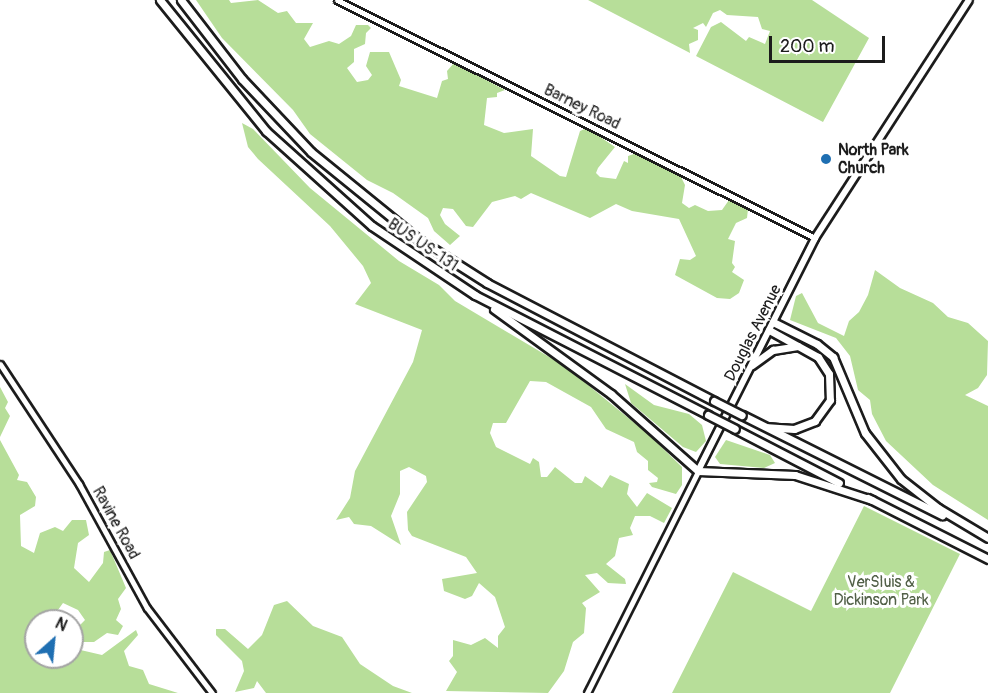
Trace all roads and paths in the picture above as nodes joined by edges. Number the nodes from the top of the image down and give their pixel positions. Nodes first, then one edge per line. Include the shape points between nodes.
1 (160, 0) edge
2 (181, 0) edge
3 (337, 0) edge
4 (969, 0) edge
5 (815, 238) junction
6 (475, 295) junction
7 (773, 322) junction
8 (769, 330) junction
9 (798, 346) junction
10 (0, 364) edge
11 (752, 365) junction
12 (764, 426) junction
13 (698, 471) junction
14 (872, 500) junction
15 (988, 538) edge
16 (988, 559) edge
17 (212, 693) edge
18 (587, 693) edge

1 - 6 highway, BUS US-131 via 233,95 300,165 410,255
2 - 12 highway, BUS US-131, bridge via 242,79 311,152 418,239 487,283
3 - 5 street, Barney Road
4 - 5 main road, Douglas Avenue
5 - 7 main road, Douglas Avenue
6 - 13 highway via 591,379
6 - 14 highway, BUS US-131, bridge
7 - 8 main road, Douglas Avenue
7 - 15 highway via 817,344 833,357 865,433 895,473 938,508
8 - 9 highway
8 - 11 main road, Douglas Avenue
9 - 11 highway via 773,350
9 - 12 highway via 825,366 831,385 829,403 815,421 802,428
10 - 17 street, Ravine Road via 79,484 147,608
11 - 13 main road, Douglas Avenue
12 - 15 highway, BUS US-131
13 - 14 highway via 795,475
13 - 18 street, Douglas Avenue
14 - 16 highway

